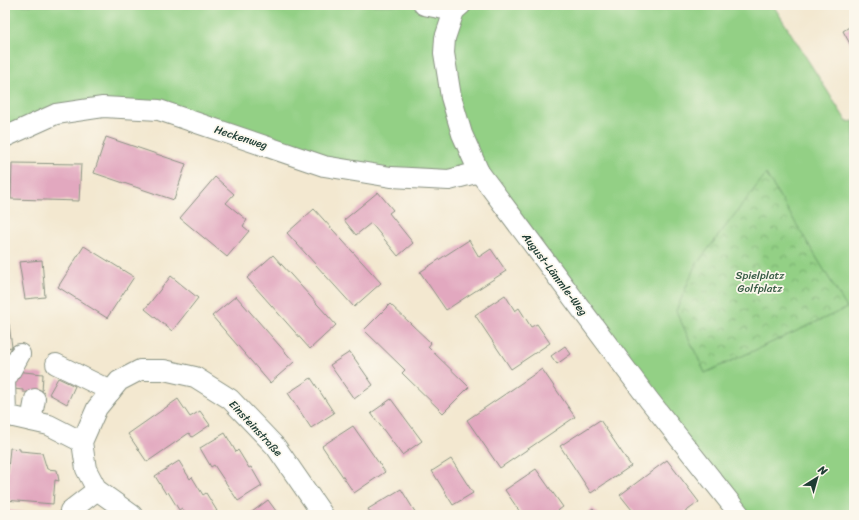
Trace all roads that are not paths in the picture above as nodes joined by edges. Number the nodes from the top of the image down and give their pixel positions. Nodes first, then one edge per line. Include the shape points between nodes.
1 (424, 5) edge
2 (457, 8) edge
3 (5, 137) edge
4 (479, 172) junction
5 (20, 354) dead end
6 (56, 364) dead end
7 (111, 391) junction
8 (35, 399) dead end
9 (5, 415) edge
10 (32, 421) junction
11 (82, 442) junction
12 (97, 490) junction
13 (70, 515) edge
14 (132, 515) edge
15 (323, 515) edge
16 (740, 515) edge

1 - 2 street
2 - 4 street, August-Lämmle-Weg via 445,38 444,53 450,90 462,134
3 - 4 street, Heckenweg via 56,114 103,107 159,110 324,166 390,177 449,180
4 - 16 street, August-Lämmle-Weg via 649,400
5 - 9 street via 5,381
6 - 7 street
7 - 11 street, Einsteinstraße via 97,408
7 - 15 street, Einsteinstraße via 119,381 140,370 164,370 195,377 230,399 276,447
8 - 10 street
9 - 10 street
10 - 11 street via 49,425
11 - 12 street via 86,469
12 - 13 street via 70,511
12 - 14 street

